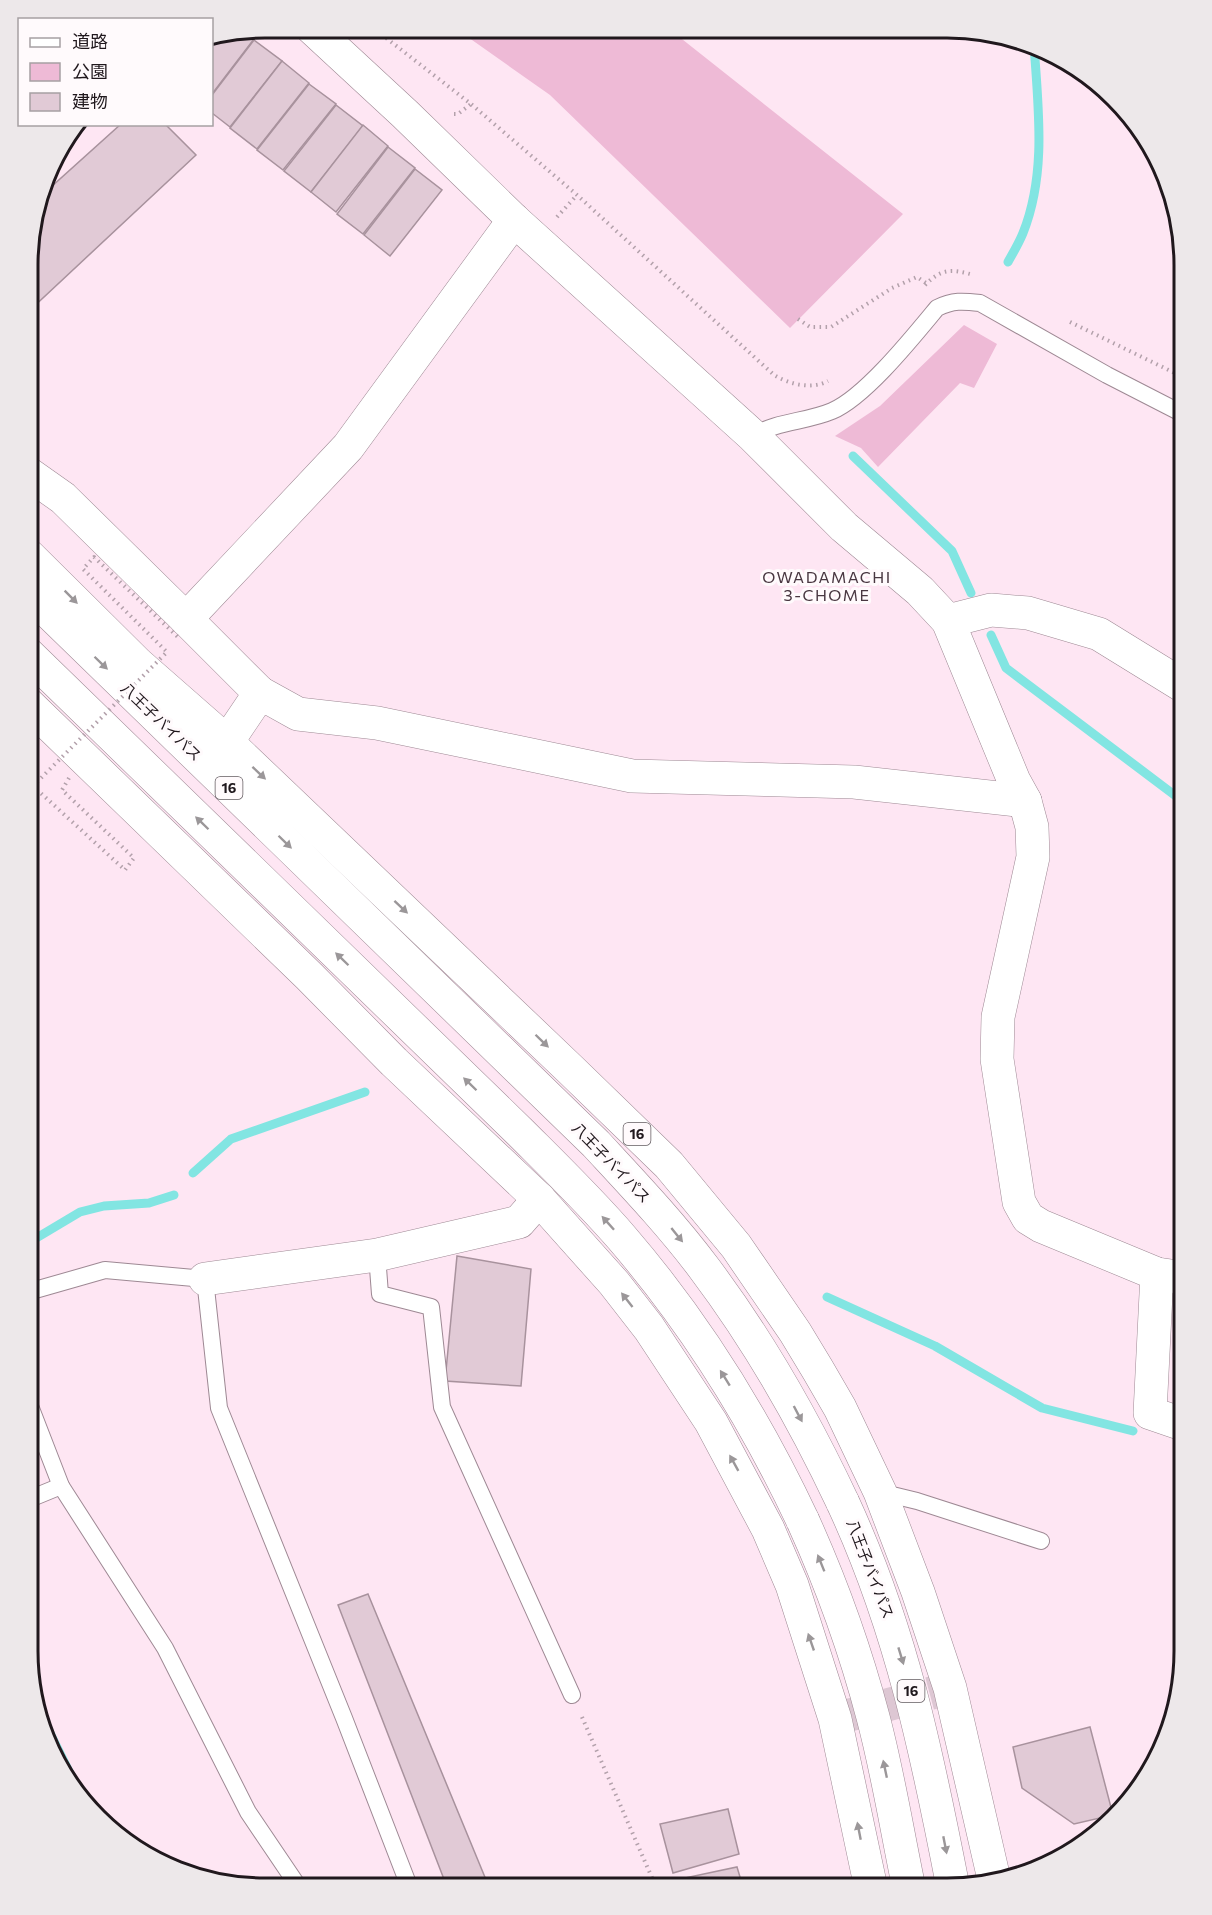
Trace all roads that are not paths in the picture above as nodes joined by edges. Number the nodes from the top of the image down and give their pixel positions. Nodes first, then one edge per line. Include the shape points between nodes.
1 (323, 38) edge
2 (514, 219) junction
3 (1174, 409) edge
4 (753, 436) junction
5 (38, 480) edge
6 (38, 566) edge
7 (38, 602) edge
8 (948, 621) junction
9 (183, 629) junction
10 (38, 664) edge
11 (1174, 680) edge
12 (261, 693) junction
13 (38, 723) edge
14 (227, 742) junction
15 (1025, 801) junction
16 (539, 1199) junction
17 (377, 1255) junction
18 (1171, 1276) edge
19 (205, 1279) junction
20 (38, 1289) edge
21 (1174, 1421) edge
22 (38, 1427) edge
23 (61, 1486) junction
24 (880, 1492) junction
25 (38, 1495) edge
26 (1041, 1541) dead end
27 (572, 1695) road end
28 (993, 1873) edge
29 (293, 1878) edge
30 (406, 1878) edge
31 (869, 1878) edge
32 (907, 1878) edge
33 (951, 1878) edge

1 - 2 main road
2 - 4 main road
2 - 9 main road via 348,447
3 - 4 lane via 980,303 960,300 937,308 871,382 833,411 765,429
4 - 8 main road via 844,527 921,591
5 - 9 main road via 63,498
6 -> 14 main road, 16 via 138,664
7 -> 33 main road, 八王子バイパス / 16, bridge via 596,1144 703,1267 797,1411 843,1503 882,1597 910,1685
8 - 11 main road via 991,610 1028,613 1099,634
8 - 15 main road
9 - 12 main road
32 -> 10 main road, bridge via 886,1771 839,1608 765,1444 713,1358 669,1296 622,1238 554,1166
12 - 14 main road
12 - 15 main road via 298,714 377,723 632,776 854,782
13 - 16 main road via 309,976
14 -> 24 main road, 16 via 669,1165 736,1246 795,1332 840,1408
15 - 18 main road via 1032,826 1033,857 998,1017 997,1059 1019,1202 1028,1218 1041,1226
16 - 17 main road via 519,1222
31 -> 16 main road via 833,1710 792,1586 768,1529 711,1422 678,1370 614,1282
17 - 19 main road
17 - 27 lane via 380,1294 431,1307 442,1407
18 - 21 main road via 1150,1413
19 - 20 lane via 105,1270
19 - 30 lane via 219,1408
22 - 23 lane
23 - 25 lane
23 - 29 lane via 165,1648 248,1812
24 - 26 lane
24 - 28 main road, 16 via 950,1688

